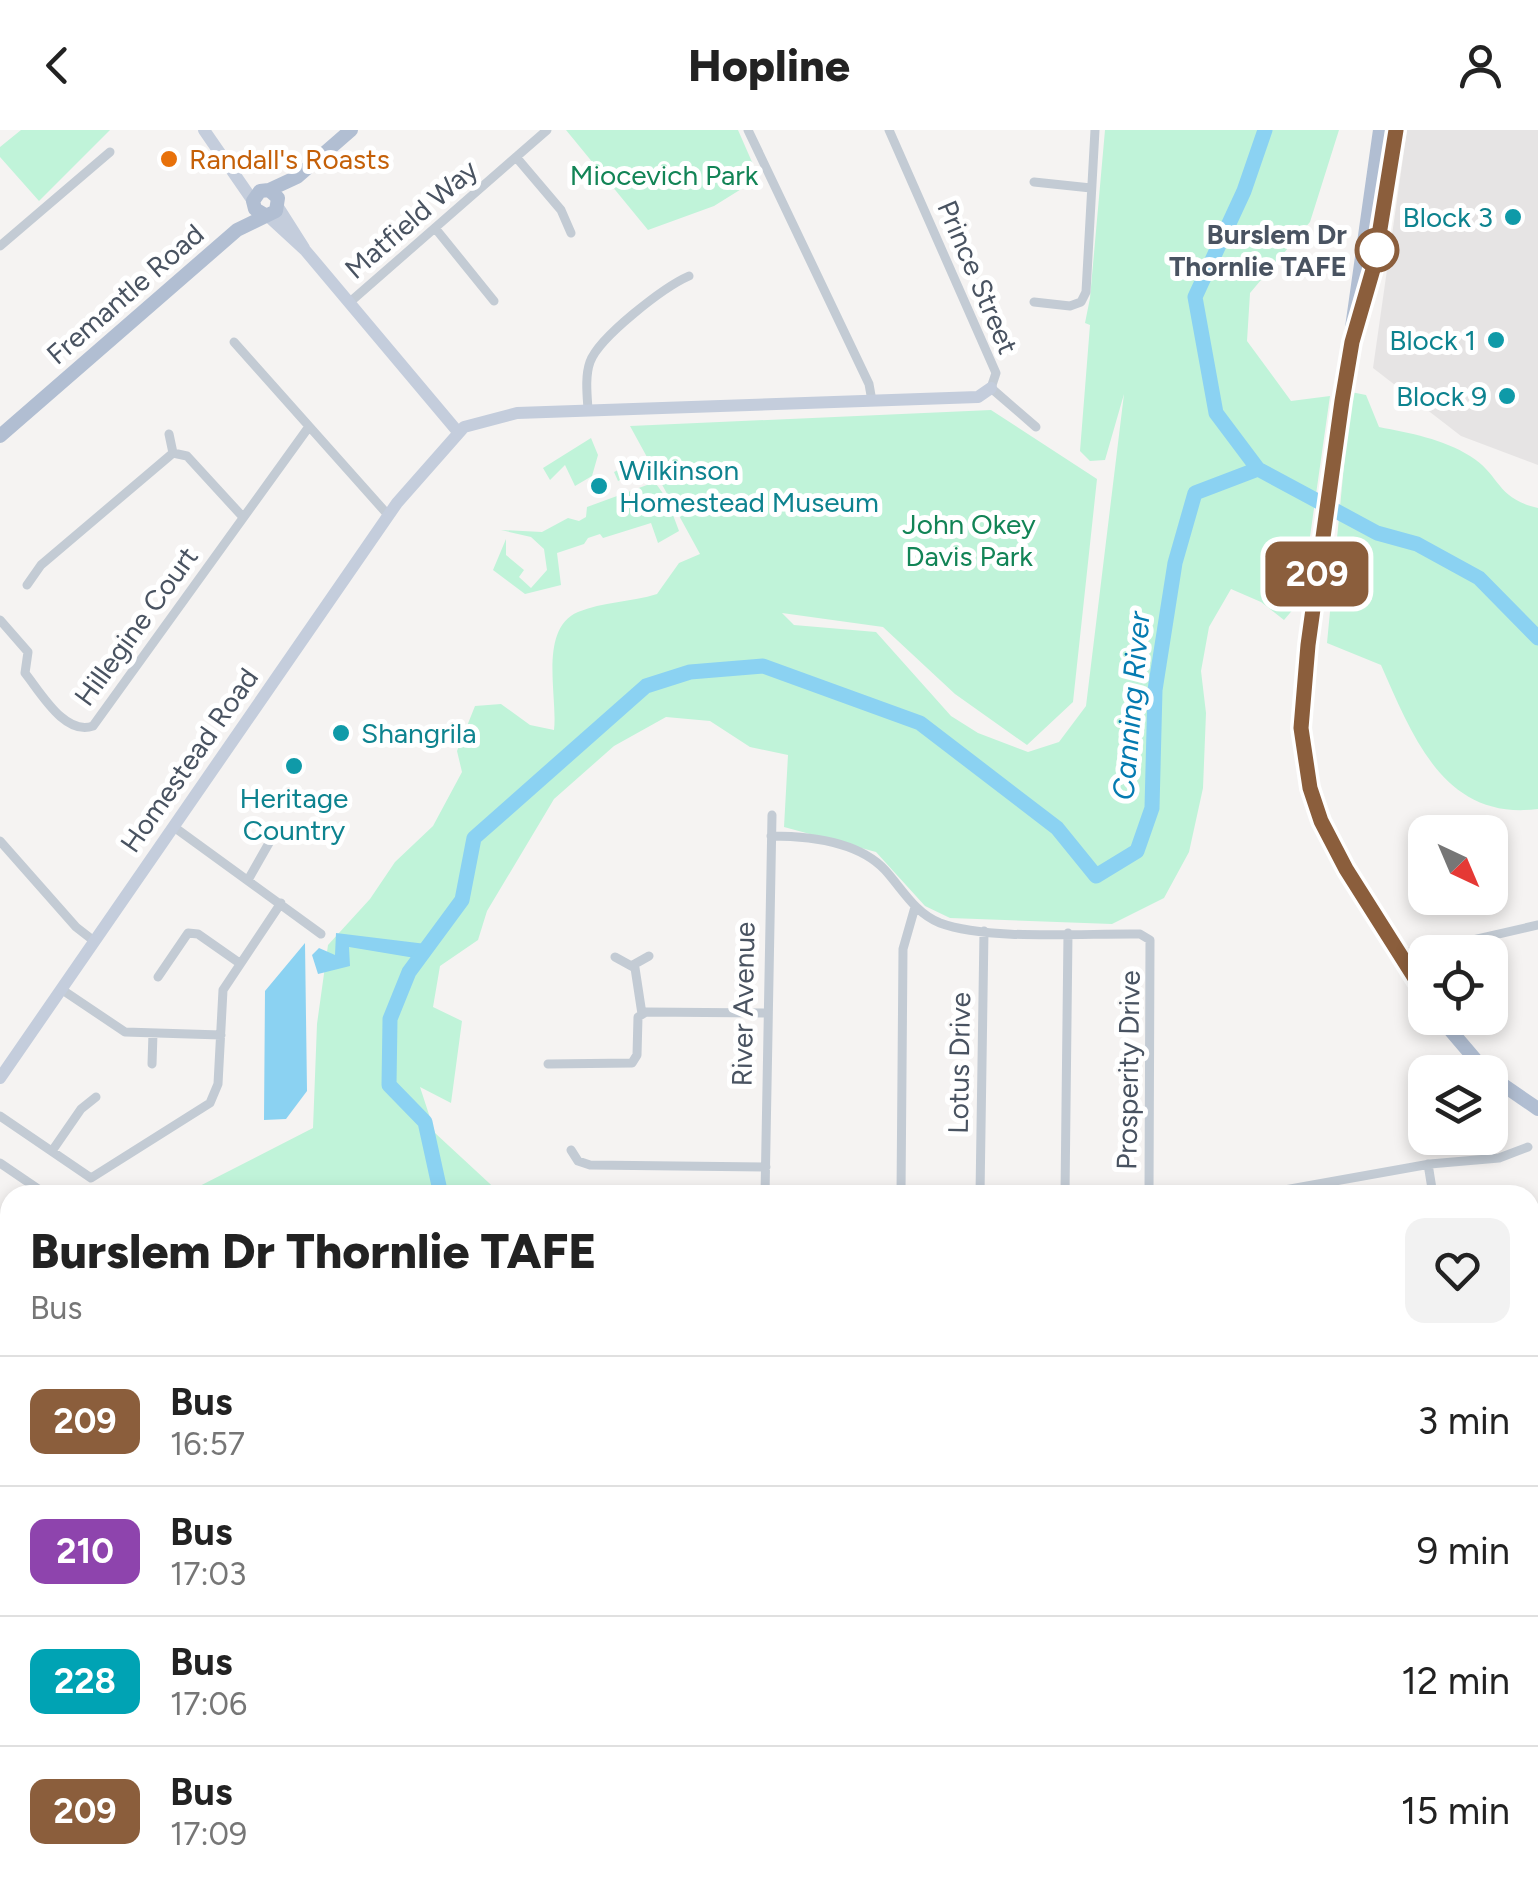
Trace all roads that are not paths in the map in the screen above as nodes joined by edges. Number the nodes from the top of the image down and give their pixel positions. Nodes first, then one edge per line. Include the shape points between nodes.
1 (204, 130) edge
2 (351, 130) edge
3 (547, 130) edge
4 (748, 130) edge
5 (890, 130) edge
6 (1095, 130) edge
7 (1380, 130) edge
8 (1396, 130) edge
9 (220, 150) junction
10 (110, 152) dead end
11 (516, 157) junction
12 (1034, 182) dead end
13 (1091, 188) junction
14 (266, 203) junction
15 (1366, 215) junction
16 (1383, 217) junction
17 (434, 228) junction
18 (570, 233) dead end
19 (0, 246) edge
20 (689, 276) dead end
21 (494, 301) dead end
22 (350, 302) junction
23 (1034, 302) dead end
24 (234, 342) dead end
25 (1352, 342) junction
26 (991, 388) junction
27 (872, 401) junction
28 (588, 408) junction
29 (459, 426) junction
30 (1036, 427) dead end
31 (308, 428) junction
32 (169, 434) dead end
33 (0, 436) edge
34 (173, 454) junction
35 (242, 516) junction
36 (389, 516) junction
37 (27, 585) dead end
38 (0, 620) edge
39 (772, 814) dead end
40 (174, 826) junction
41 (276, 830) dead end
42 (770, 836) junction
43 (0, 841) edge
44 (248, 880) junction
45 (281, 903) junction
46 (919, 910) junction
47 (1538, 925) edge
48 (984, 931) junction
49 (1068, 933) junction
50 (321, 934) dead end
51 (1487, 935) edge
52 (94, 941) junction
53 (1397, 950) junction
54 (1408, 952) edge
55 (649, 956) dead end
56 (615, 957) dead end
57 (1408, 961) edge
58 (238, 962) junction
59 (632, 964) junction
60 (158, 976) dead end
61 (60, 990) junction
62 (768, 1013) junction
63 (642, 1014) junction
64 (154, 1034) junction
65 (220, 1035) junction
66 (1455, 1035) edge
67 (1472, 1055) edge
68 (152, 1064) dead end
69 (548, 1064) dead end
70 (0, 1078) edge
71 (1508, 1083) edge
72 (1508, 1088) edge
73 (96, 1097) dead end
74 (1538, 1097) edge
75 (1538, 1109) edge
76 (0, 1116) edge
77 (1528, 1147) dead end
78 (572, 1150) dead end
79 (52, 1151) junction
80 (0, 1162) edge
81 (1428, 1164) junction
82 (766, 1167) junction
83 (33, 1185) edge
84 (765, 1185) edge
85 (901, 1185) edge
86 (980, 1185) edge
87 (1065, 1185) edge
88 (1149, 1185) edge
89 (1312, 1185) edge
90 (1431, 1185) edge
91 (0, 1238) edge
92 (0, 1250) edge

1 - 9 street
2 - 14 main road, Fremantle Road
3 - 11 street, Matfield Way
4 - 27 street via 823,281
5 - 26 street, Prince Street via 996,372
6 - 13 street
7 - 15 main road
8 - 16 main road
9 - 14 street
9 - 14 street
10 - 19 street
11 - 17 street, Matfield Way
11 - 18 street via 561,210
12 - 13 street
13 - 23 street via 1086,292 1070,306
14 - 22 street
14 - 33 main road, Fremantle Road
15 - 16 main road
15 - 25 main road
16 - 25 main road
17 - 21 street
17 - 22 street, Matfield Way
20 - 28 street via 597,350 587,374
22 - 29 street
24 - 31 street
25 - 53 main road via 1302,700 1307,770 1334,848
26 - 27 street via 978,396
26 - 30 street, Prince Street
27 - 28 street
28 - 29 street via 495,410
29 - 36 street, Homestead Road
31 - 35 street, Hillegine Court
31 - 36 street
32 - 34 street
34 - 35 street via 187,456
34 - 37 street
35 - 38 street, Hillegine Court via 94,726 67,723 26,673 28,652
36 - 40 street, Homestead Road
39 - 42 street, River Avenue
40 - 44 street
40 - 52 street, Homestead Road
41 - 44 street
42 - 46 street, Prosperity Drive via 812,838 866,854
42 - 62 street, River Avenue
43 - 52 street
44 - 45 street
45 - 50 street
45 - 58 street
46 - 48 street, Prosperity Drive via 943,924
46 - 85 street via 906,932
47 - 51 street
48 - 49 street, Prosperity Drive
48 - 86 street, Lotus Drive
49 - 87 street
49 - 88 street, Prosperity Drive via 1140,934 1152,944
52 - 61 street, Homestead Road
53 - 54 street
53 - 57 main road
55 - 59 street
56 - 59 street
58 - 60 street via 188,933
58 - 65 street via 223,990
59 - 63 street
61 - 64 street via 120,1030
61 - 70 street, Homestead Road
62 - 63 street
62 - 82 street, River Avenue
63 - 69 street via 632,1063
64 - 65 street
64 - 68 street
65 - 79 street via 218,1084 200,1110 91,1178
66 - 67 main road
71 - 74 main road
72 - 75 main road
73 - 79 street
76 - 79 street
77 - 81 street via 1499,1158
78 - 82 street via 590,1165
80 - 83 street
81 - 89 street
81 - 90 street
82 - 84 street, River Avenue
91 - 92 street

